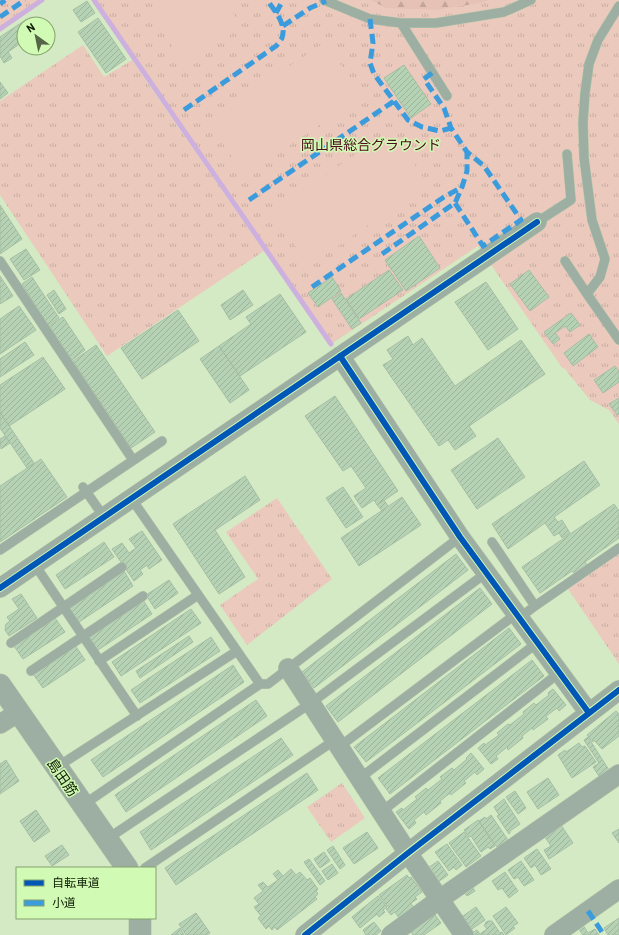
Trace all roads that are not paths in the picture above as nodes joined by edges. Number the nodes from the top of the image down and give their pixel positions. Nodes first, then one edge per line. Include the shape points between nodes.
1 (324, 0) edge
2 (531, 0) edge
3 (619, 6) edge
4 (401, 24) junction
5 (447, 96) dead end
6 (567, 154) dead end
7 (537, 222) joint
8 (565, 261) dead end
9 (0, 262) edge
10 (587, 294) junction
11 (619, 340) edge
12 (340, 356) junction
13 (162, 440) dead end
14 (133, 460) junction
15 (85, 489) junction
16 (131, 498) junction
17 (104, 517) junction
18 (460, 537) junction
19 (492, 542) dead end
20 (619, 548) edge
21 (0, 550) edge
22 (35, 565) junction
23 (122, 567) dead end
24 (486, 573) junction
25 (0, 588) edge
26 (198, 595) junction
27 (143, 596) dead end
28 (535, 606) junction
29 (63, 607) junction
30 (518, 616) junction
31 (83, 636) junction
32 (11, 643) dead end
33 (537, 643) junction
34 (237, 651) junction
35 (100, 661) junction
36 (288, 668) junction
37 (31, 670) dead end
38 (559, 673) junction
39 (260, 684) junction
40 (0, 685) edge
41 (619, 690) edge
42 (311, 703) junction
43 (18, 712) junction
44 (589, 714) junction
45 (137, 716) junction
46 (0, 724) edge
47 (337, 743) junction
48 (57, 768) junction
49 (619, 774) edge
50 (360, 778) junction
51 (83, 805) junction
52 (381, 812) junction
53 (107, 839) junction
54 (408, 853) junction
55 (126, 867) edge
56 (147, 867) edge
57 (619, 889) edge
58 (440, 900) junction
59 (140, 919) edge
60 (140, 935) edge
61 (306, 935) edge
62 (391, 935) edge
63 (464, 935) edge
64 (554, 935) edge

1 - 4 lane via 370,19
2 - 4 lane via 504,12 436,23
3 - 10 lane via 598,40 589,64 585,93 584,158 592,220 605,259 600,277
4 - 5 lane
6 - 7 lane via 571,200
7 - 12 street
8 - 10 lane
9 - 14 lane
10 - 11 lane
12 - 16 street
12 - 18 street
13 - 14 lane
14 - 15 lane
15 - 17 lane
15 - 21 lane
16 - 17 street
16 - 26 lane
17 - 22 street
18 - 24 street
18 - 36 lane
19 - 28 lane
20 - 28 lane
22 - 25 street
22 - 29 lane
23 - 29 lane
24 - 30 street
24 - 42 lane
26 - 34 lane
26 - 35 lane
27 - 31 lane
28 - 30 lane
29 - 31 lane
29 - 32 lane
30 - 33 street
30 - 47 lane
31 - 35 lane
31 - 37 lane
33 - 38 street
33 - 50 lane
34 - 39 lane
34 - 45 lane
35 - 45 lane
36 - 39 lane via 268,684
36 - 42 street
38 - 44 street
38 - 52 lane
39 - 51 lane
40 - 43 street, 島田筋
41 - 44 street
42 - 47 street
42 - 53 lane
43 - 46 street
43 - 48 street, 島田筋
44 - 54 street
45 - 48 lane
47 - 50 street
47 - 56 lane
48 - 51 street, 島田筋
49 - 58 street
50 - 52 street
51 - 53 street, 島田筋
52 - 54 street
53 - 55 street, 島田筋
54 - 58 street
54 - 61 street
57 - 64 street
58 - 62 street
58 - 63 street
59 - 60 street

